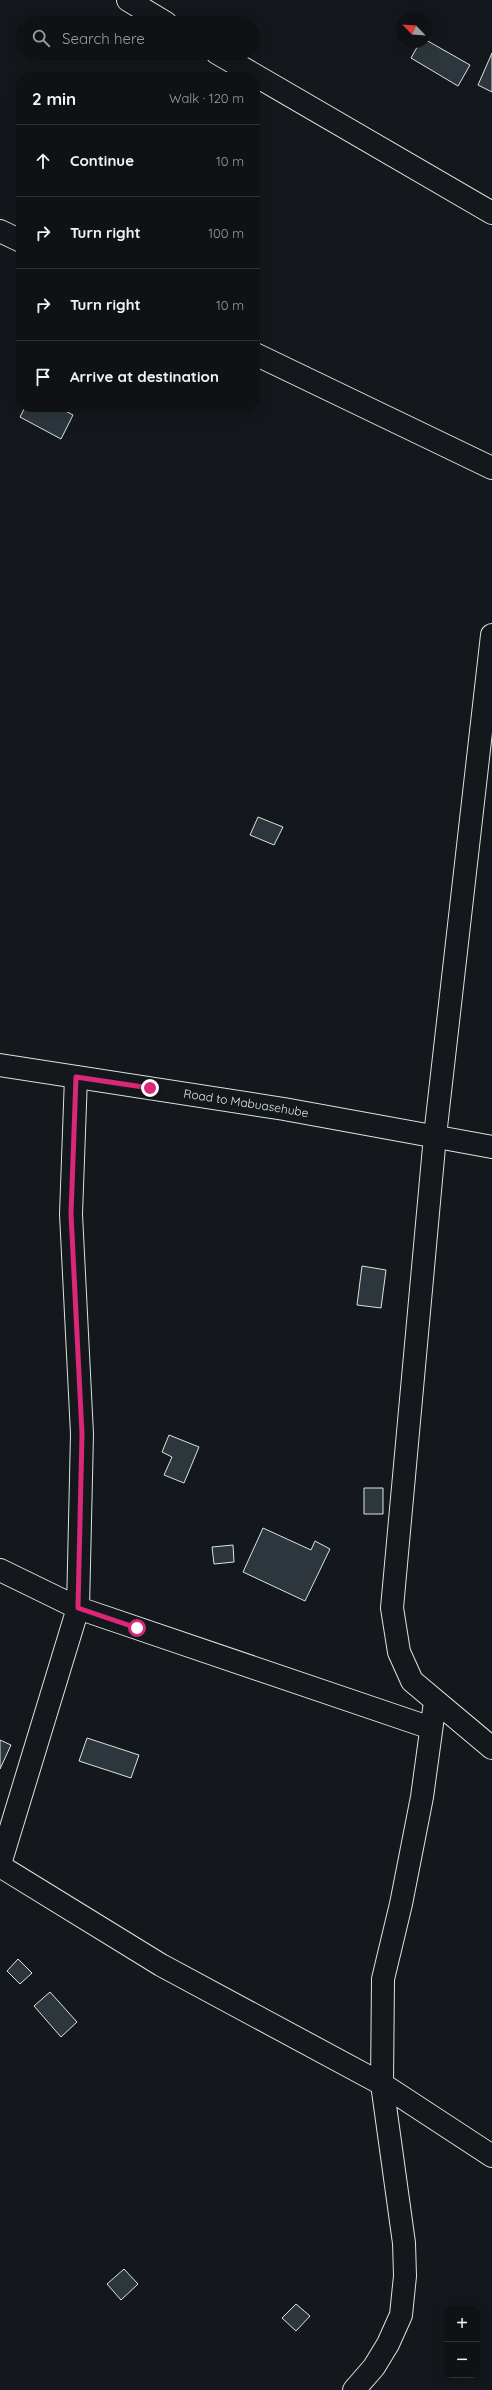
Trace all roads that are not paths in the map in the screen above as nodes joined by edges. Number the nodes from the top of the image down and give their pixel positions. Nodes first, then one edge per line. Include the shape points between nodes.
1 (128, 0) edge
2 (154, 16) edge
3 (228, 60) edge
4 (249, 72) edge
5 (260, 79) edge
6 (492, 213) edge
7 (0, 231) edge
8 (16, 239) edge
9 (260, 356) edge
10 (492, 468) edge
11 (492, 635) edge
12 (0, 1065) edge
13 (76, 1077) junction
14 (435, 1136) junction
15 (492, 1147) edge
16 (0, 1570) edge
17 (78, 1608) junction
18 (435, 1702) junction
19 (431, 1728) junction
20 (492, 1748) edge
21 (0, 1865) edge
22 (382, 2084) junction
23 (492, 2156) edge
24 (354, 2390) edge

1 - 2 street
3 - 4 street
5 - 6 street
7 - 8 street
9 - 10 street
11 - 14 street
12 - 13 street, Road to Mabuasehube
13 - 14 street, Road to Mabuasehube via 284,1109
13 - 17 street via 71,1214 82,1434
14 - 15 street, Road to Mabuasehube
14 - 18 street via 392,1608 399,1652 412,1681
16 - 17 street
17 - 19 street
17 - 21 street
18 - 19 street
18 - 20 street
19 - 22 street via 422,1798 382,1979
21 - 22 street via 161,1965
22 - 23 street
22 - 24 street via 404,2243 405,2276 400,2315 388,2344 374,2367

